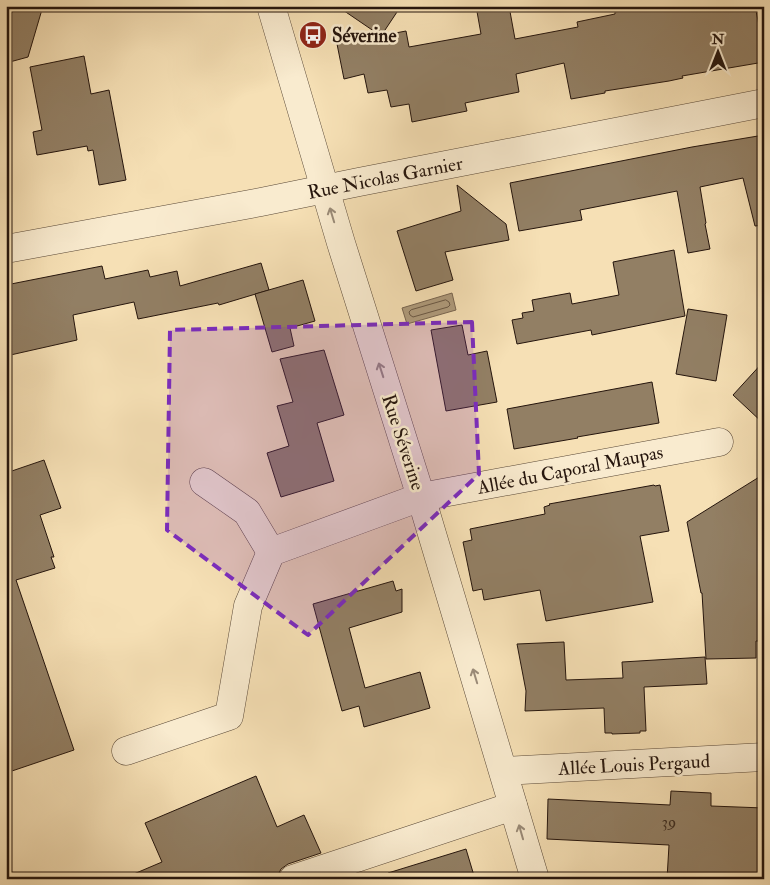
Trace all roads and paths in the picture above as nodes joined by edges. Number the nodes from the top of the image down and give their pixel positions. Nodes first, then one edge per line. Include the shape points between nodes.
1 (270, 6) edge
2 (764, 103) edge
3 (324, 189) junction
4 (6, 248) edge
5 (719, 442) dead end
6 (204, 482) dead end
7 (422, 497) junction
8 (271, 552) junction
9 (126, 752) dead end
10 (764, 757) edge
11 (504, 771) junction
12 (514, 806) junction
13 (293, 879) edge
14 (535, 879) edge

1 - 3 street, Rue Séverine
2 - 3 street, Rue Nicolas Garnier
3 - 4 street, Rue Nicolas Garnier
7 -> 3 street, Rue Séverine
5 - 7 street, Allée du Caporal Maupas
6 - 8 street via 247,512
7 - 8 street, Allée du Caporal Maupas
11 -> 7 street, Rue Séverine
8 - 9 street via 248,606 229,716
10 - 11 street, Allée Louis Pergaud
11 - 12 street, Rue Séverine
12 - 13 street
14 -> 12 street, Rue Séverine

